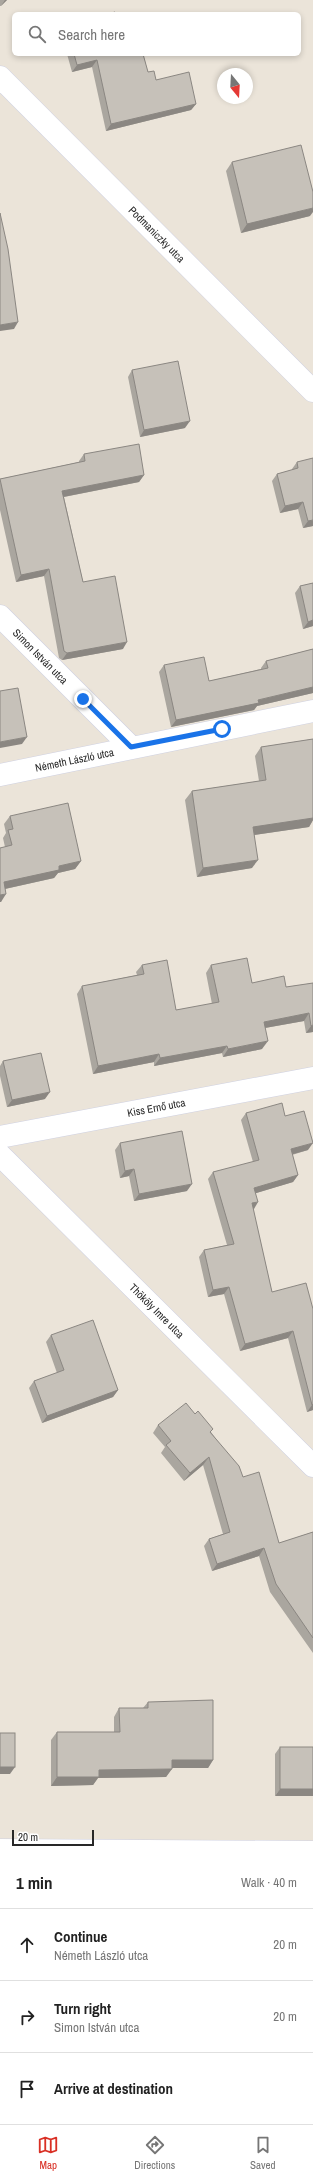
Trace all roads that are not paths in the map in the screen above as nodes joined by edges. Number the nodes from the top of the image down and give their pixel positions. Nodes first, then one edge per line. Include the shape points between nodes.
1 (0, 78) edge
2 (313, 391) edge
3 (0, 616) edge
4 (313, 711) edge
5 (131, 747) junction
6 (0, 774) edge
7 (313, 1078) edge
8 (0, 1137) edge
9 (0, 1155) edge
10 (313, 1466) edge
11 (0, 1850) edge
12 (313, 1852) edge

1 - 2 street, Podmaniczky utca
3 - 5 street, Simon István utca
4 - 5 street, Németh László utca
5 - 6 street, Németh László utca
7 - 8 street, Kiss Ernő utca
9 - 10 street, Thököly Imre utca
11 - 12 street

